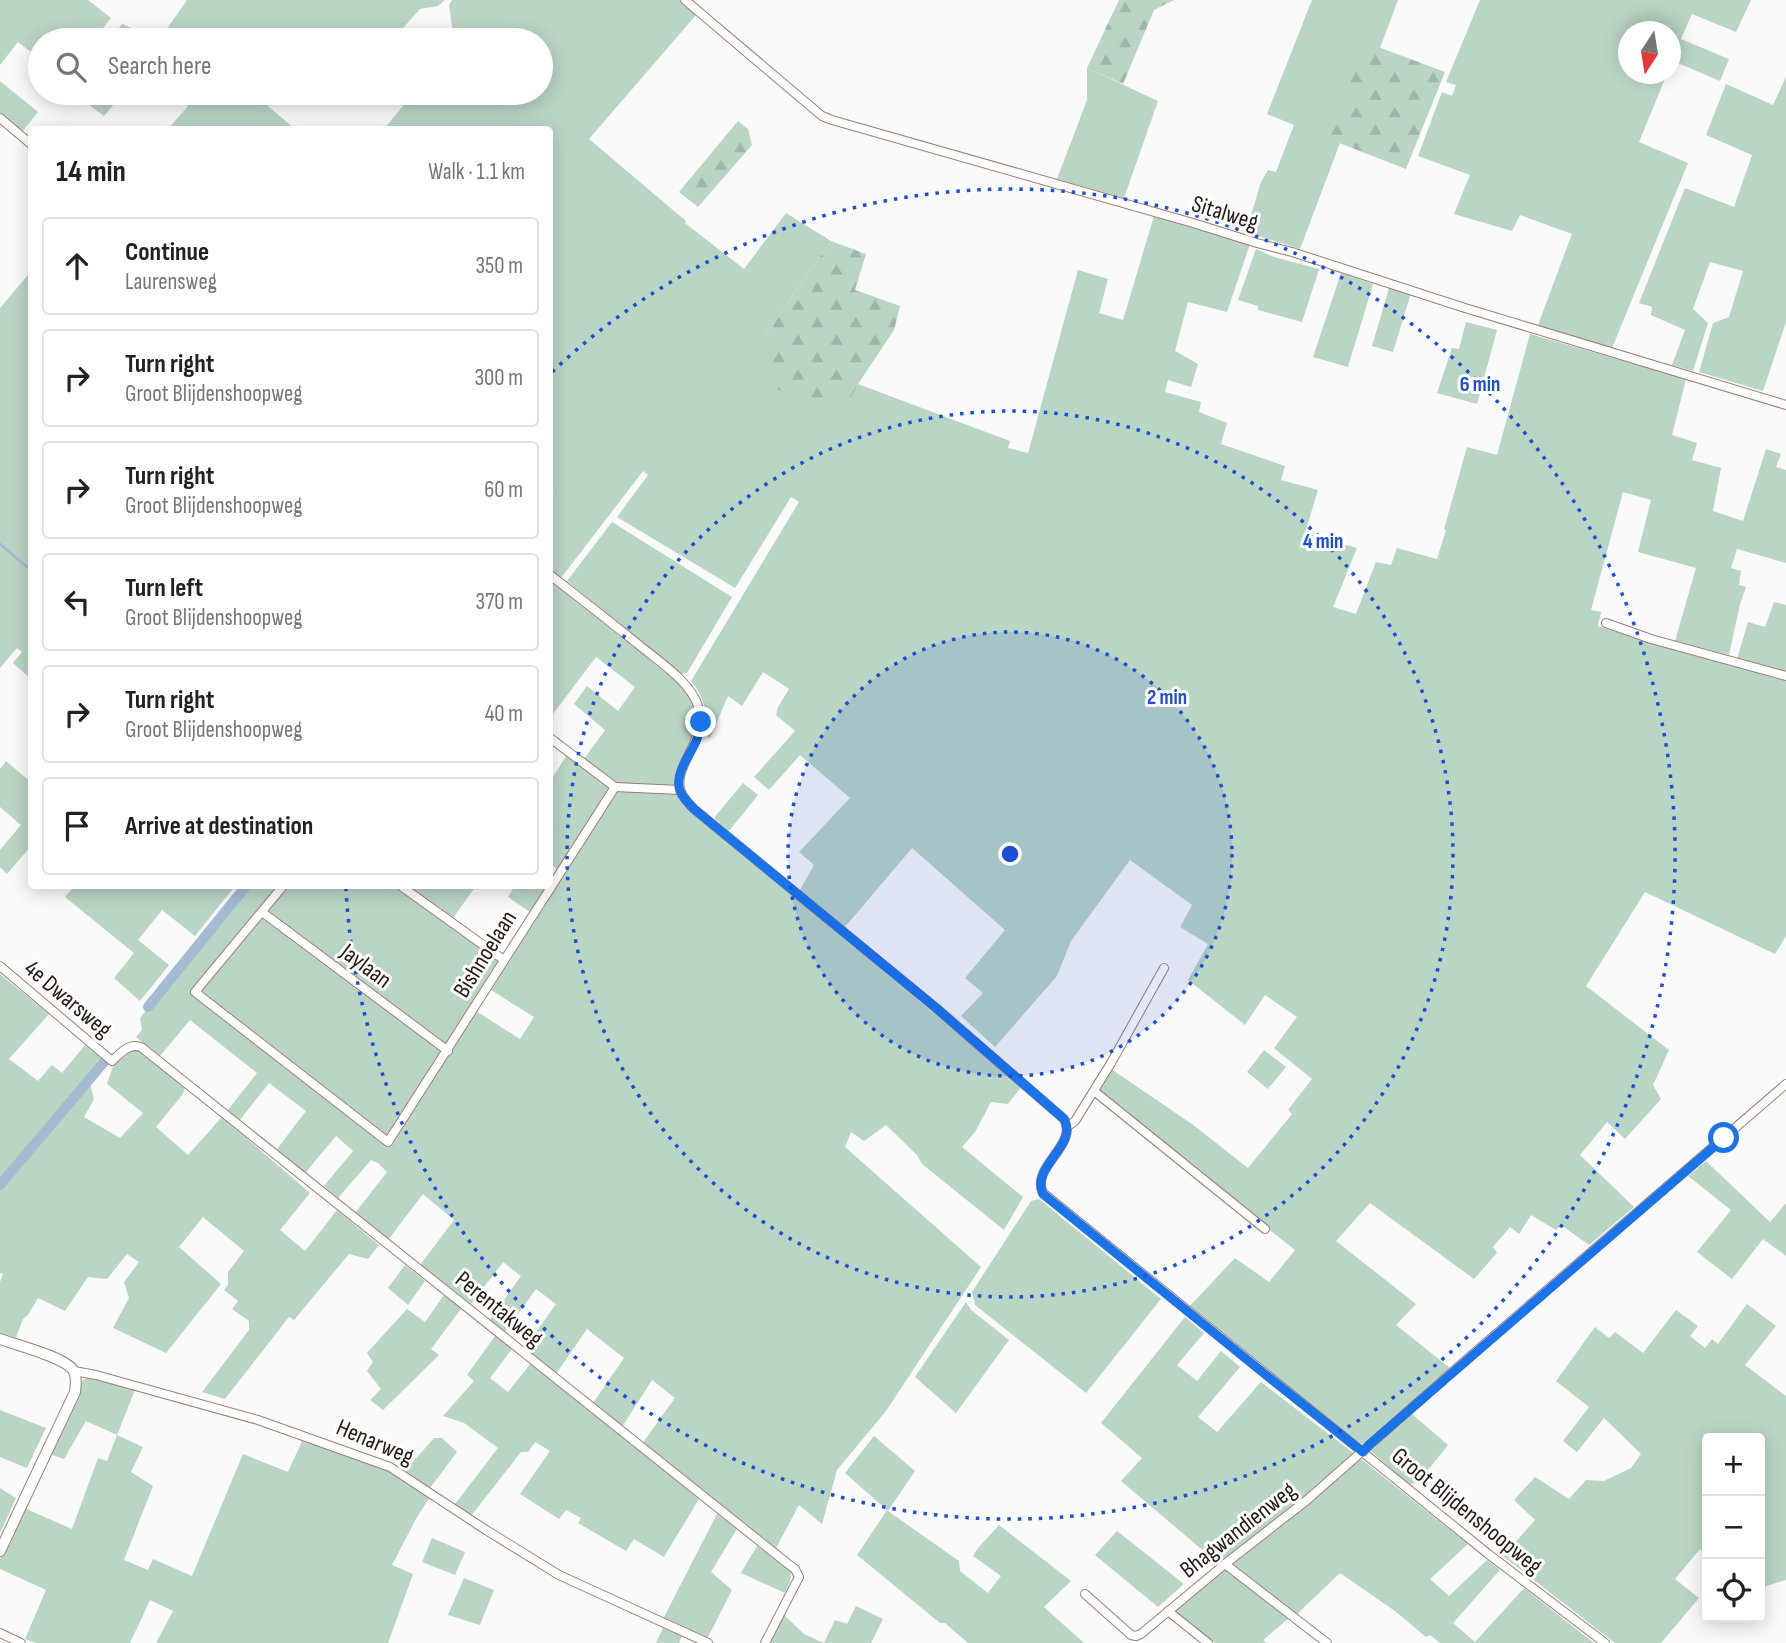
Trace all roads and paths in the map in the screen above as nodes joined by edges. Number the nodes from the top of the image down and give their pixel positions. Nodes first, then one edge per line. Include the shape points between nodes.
1 (685, 0) edge
2 (0, 118) edge
3 (28, 142) edge
4 (1786, 405) edge
5 (553, 577) edge
6 (1606, 623) dead end
7 (1786, 676) edge
8 (553, 740) edge
9 (615, 787) junction
10 (680, 790) junction
11 (553, 870) edge
12 (558, 874) junction
13 (553, 882) edge
14 (281, 889) edge
15 (405, 889) edge
16 (549, 889) edge
17 (262, 912) junction
18 (505, 960) junction
19 (0, 967) edge
20 (1164, 968) dead end
21 (448, 1051) junction
22 (112, 1061) joint
23 (1786, 1084) edge
24 (1094, 1091) junction
25 (1068, 1126) junction
26 (1265, 1229) dead end
27 (0, 1339) edge
28 (74, 1371) junction
29 (1363, 1452) junction
30 (0, 1551) edge
31 (1224, 1563) junction
32 (1085, 1594) dead end
33 (1168, 1611) junction
34 (0, 1633) edge
35 (21, 1643) edge
36 (708, 1643) edge
37 (765, 1643) edge
38 (1208, 1643) edge
39 (1327, 1643) edge
40 (1605, 1643) edge

1 - 4 street, Sitalweg via 832,120 1292,252
2 - 3 street
5 - 10 street via 669,669 692,693 701,722 679,778
6 - 7 street
8 - 9 street
9 - 10 street
9 - 12 street, Bishnoelaan
10 - 25 street via 694,809 935,1007
11 - 12 street
12 - 13 street, Bishnoelaan
14 - 17 street
15 - 18 street
16 - 18 street, Bishnoelaan
17 - 21 street, Jaylaan
17 - 21 street, Bishnoelaan via 195,992 388,1142
18 - 21 street, Bishnoelaan
19 - 22 street, 4e Dwarsweg
20 - 24 street
22 - 37 street, Perentakweg via 132,1045 141,1047 795,1569 799,1577
23 - 29 street, Bhagwandienweg
24 - 25 street
24 - 26 street
25 - 29 street, Groot Blijdenshoopweg via 1043,1174 1043,1194
27 - 28 street, Henarweg via 56,1358
28 - 30 street via 75,1392
28 - 36 street, Henarweg via 258,1420 390,1467 559,1574
29 - 31 street, Bhagwandienweg
29 - 40 street, Groot Blijdenshoopweg
31 - 33 street, Bhagwandienweg
31 - 39 street
32 - 33 street, Bhagwandienweg via 1131,1635 1141,1634
33 - 38 street
34 - 35 street

